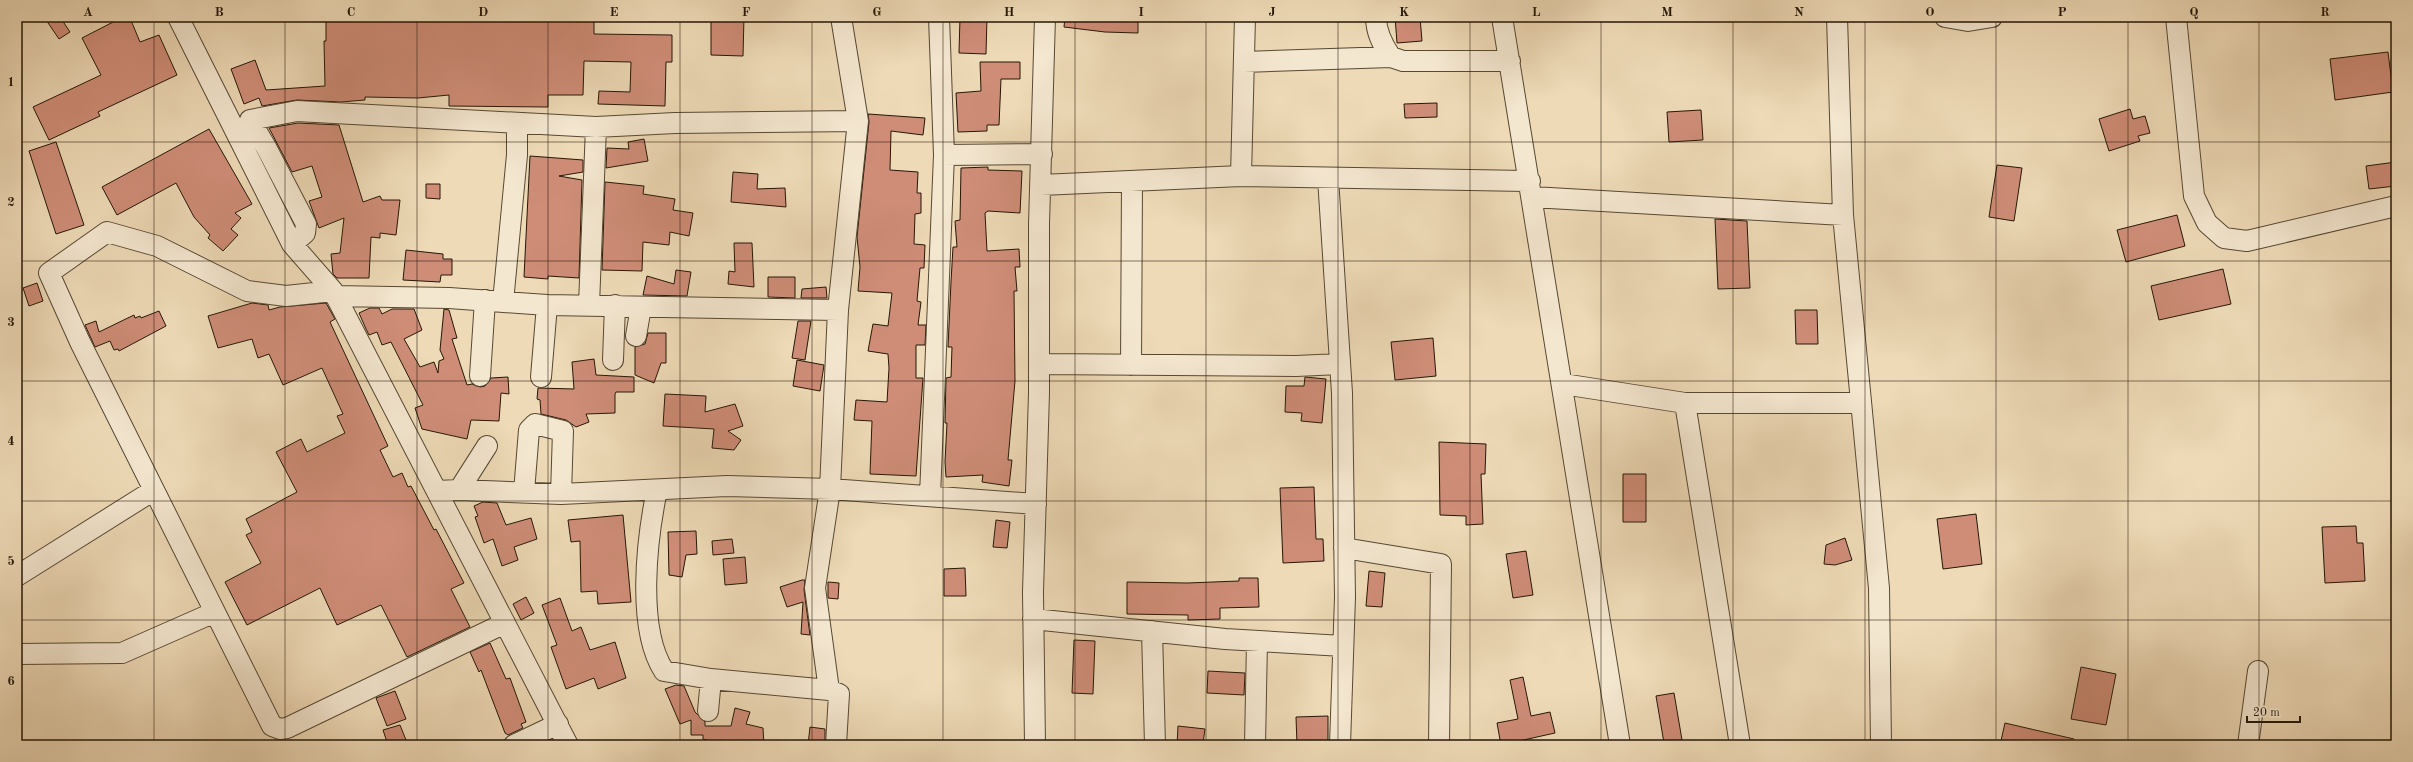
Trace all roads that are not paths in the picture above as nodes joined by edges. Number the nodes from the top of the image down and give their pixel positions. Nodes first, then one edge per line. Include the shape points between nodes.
1 (178, 17) edge
2 (840, 17) edge
3 (939, 17) edge
4 (1046, 17) edge
5 (1245, 17) edge
6 (1376, 17) edge
7 (1502, 17) edge
8 (1837, 17) edge
9 (1945, 17) edge
10 (1992, 17) edge
11 (2176, 17) edge
12 (1391, 57) junction
13 (1510, 61) junction
14 (1244, 62) junction
15 (858, 120) junction
16 (517, 123) junction
17 (596, 127) junction
18 (1042, 154) junction
19 (944, 155) junction
20 (1241, 176) junction
21 (1328, 178) junction
22 (1132, 182) junction
23 (1041, 185) junction
24 (1531, 189) junction
25 (2396, 206) edge
26 (1843, 215) junction
27 (292, 244) junction
28 (334, 294) junction
29 (494, 301) junction
30 (547, 305) junction
31 (589, 305) junction
32 (615, 305) junction
33 (642, 307) junction
34 (838, 310) junction
35 (636, 336) dead end
36 (613, 360) dead end
37 (1039, 364) junction
38 (1340, 364) junction
39 (1131, 365) junction
40 (480, 376) dead end
41 (541, 377) dead end
42 (1563, 384) junction
43 (1685, 402) junction
44 (1861, 403) junction
45 (487, 446) dead end
46 (830, 489) junction
47 (154, 490) junction
48 (459, 490) junction
49 (657, 490) junction
50 (437, 491) junction
51 (524, 492) junction
52 (561, 494) junction
53 (930, 496) junction
54 (1036, 504) junction
55 (1344, 548) junction
56 (17, 576) edge
57 (215, 612) junction
58 (1033, 619) junction
59 (505, 623) junction
60 (1152, 631) junction
61 (1257, 641) junction
62 (1343, 646) junction
63 (17, 654) edge
64 (2258, 671) dead end
65 (711, 679) junction
66 (829, 690) junction
67 (708, 711) dead end
68 (558, 724) junction
69 (514, 745) edge
70 (568, 745) edge
71 (836, 745) edge
72 (1035, 745) edge
73 (1155, 745) edge
74 (1255, 745) edge
75 (1340, 745) edge
76 (1439, 745) edge
77 (1620, 745) edge
78 (1740, 745) edge
79 (1881, 745) edge
80 (2248, 745) edge

1 - 27 street
2 - 15 street
3 - 19 street
4 - 18 street
5 - 14 street
6 - 12 street via 1382,43
7 - 13 street
8 - 26 street
9 - 10 street via 1968,21
11 - 25 street via 2194,196 2207,223 2224,238 2248,241
12 - 13 street via 1403,61
12 - 14 street
13 - 24 street
14 - 20 street
15 - 17 street
15 - 34 street
16 - 17 street
16 - 27 street via 297,111 250,120 306,224 305,233
16 - 29 street via 518,155
17 - 31 street
18 - 19 street
18 - 23 street
19 - 53 street
20 - 21 street
20 - 22 street
21 - 24 street
21 - 38 street
22 - 23 street
22 - 39 street
23 - 37 street
24 - 26 street
24 - 42 street
26 - 44 street
27 - 28 street
28 - 29 street
28 - 47 street via 286,296 247,291 157,246 107,232 49,273 80,342
28 - 50 street
29 - 30 street
29 - 40 street
30 - 31 street
30 - 41 street
31 - 32 street
32 - 33 street
32 - 36 street
33 - 34 street
33 - 35 street
34 - 46 street
37 - 39 street
37 - 54 street
38 - 39 street
38 - 55 street
42 - 43 street
42 - 77 street
43 - 44 street
43 - 78 street
44 - 79 street via 1879,588
45 - 48 street
46 - 49 street via 727,486
46 - 53 street
46 - 66 street via 816,588
47 - 56 street
47 - 57 street
48 - 50 street
48 - 51 street
49 - 52 street
49 - 65 street via 649,530 646,572 653,644 664,671
50 - 59 street
51 - 52 street
51 - 52 street via 529,430 535,424 563,431
53 - 54 street
54 - 58 street
55 - 62 street
55 - 76 street via 1441,564
57 - 59 street via 272,726 280,729 287,728
57 - 63 street via 122,653
58 - 60 street
58 - 72 street
59 - 68 street
60 - 61 street
60 - 73 street
61 - 62 street
61 - 74 street
62 - 75 street
64 - 80 street
65 - 66 street
65 - 67 street
66 - 71 street via 839,694
68 - 69 street
68 - 70 street

